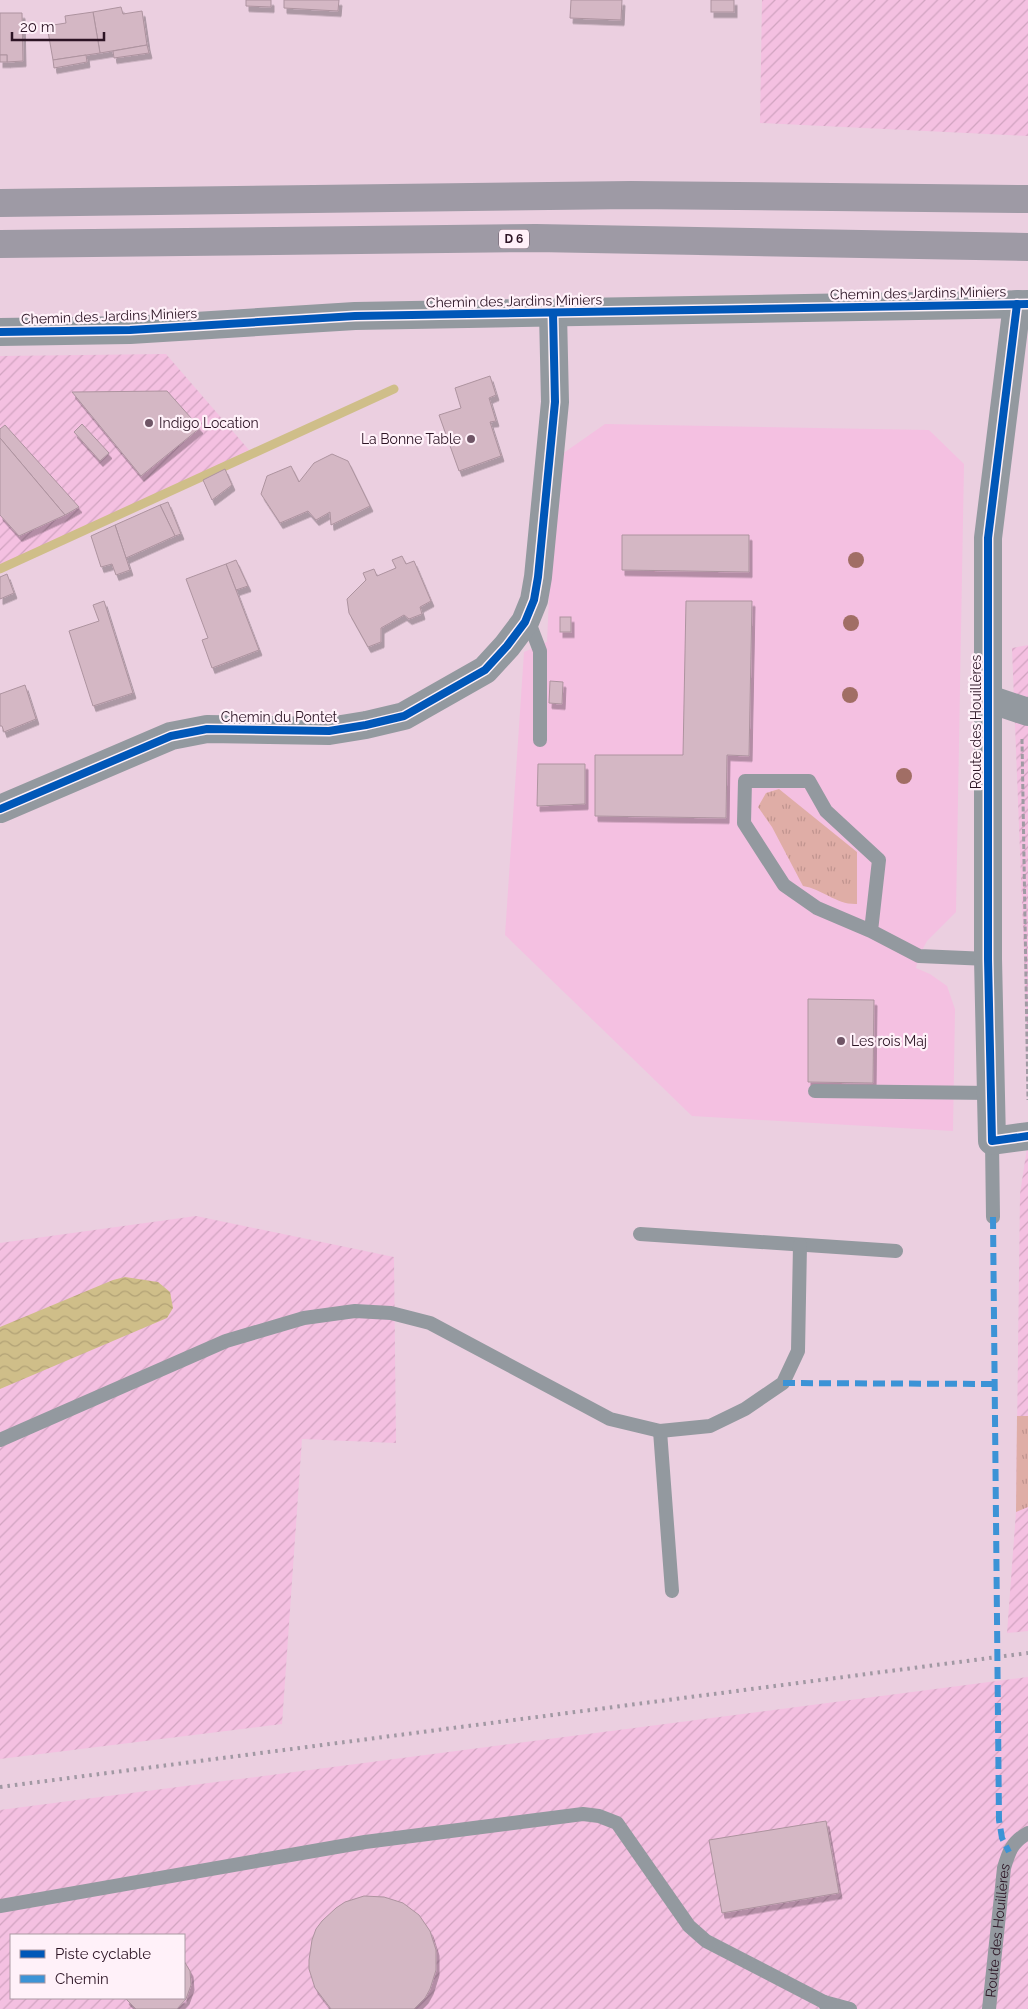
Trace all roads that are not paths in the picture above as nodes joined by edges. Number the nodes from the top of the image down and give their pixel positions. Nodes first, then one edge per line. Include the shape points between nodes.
1 (1028, 199) edge
2 (0, 203) edge
3 (0, 244) edge
4 (1028, 247) edge
5 (1022, 304) edge
6 (553, 313) junction
7 (0, 332) edge
8 (524, 622) junction
9 (989, 699) junction
10 (1028, 712) edge
11 (540, 740) dead end
12 (0, 809) edge
13 (871, 931) junction
14 (988, 959) junction
15 (814, 1091) dead end
16 (991, 1093) junction
17 (1028, 1136) edge
18 (992, 1141) junction
19 (993, 1217) dead end
20 (640, 1234) dead end
21 (800, 1245) junction
22 (896, 1251) dead end
23 (660, 1431) junction
24 (0, 1440) edge
25 (672, 1591) dead end
26 (1028, 1833) edge
27 (0, 1906) edge
28 (826, 2005) edge
29 (850, 2009) edge
30 (989, 2009) edge

1 - 2 highway via 631,195
3 - 4 highway, D 6 via 536,238
5 - 6 street, Chemin des Jardins Miniers
5 - 9 street, Route des Houillères via 988,538
6 - 7 street, Chemin des Jardins Miniers via 355,316 130,330
6 - 8 street, Chemin du Pontet via 554,412 538,576 534,600
8 - 11 lane via 532,630 540,651
8 - 12 street, Chemin du Pontet via 486,670 404,716 329,731 207,729 171,736
9 - 10 street
9 - 14 street, Route des Houillères
13 - 13 lane via 816,908 784,885 744,823 745,781 810,781 826,811 879,860
13 - 14 lane via 920,956
14 - 16 street, Route des Houillères
15 - 16 lane
16 - 18 street, Route des Houillères
17 - 18 street
18 - 19 lane, Route des Houillères
20 - 21 lane
21 - 22 lane
21 - 23 lane via 798,1351 784,1383 745,1409 710,1426
23 - 24 lane via 610,1419 430,1322 391,1313 355,1311 304,1318 226,1341
23 - 25 lane
26 - 30 lane, Route des Houillères via 1017,1839 1004,1868
27 - 28 lane via 365,1842 583,1814 618,1823 683,1919 706,1941
28 - 29 lane

